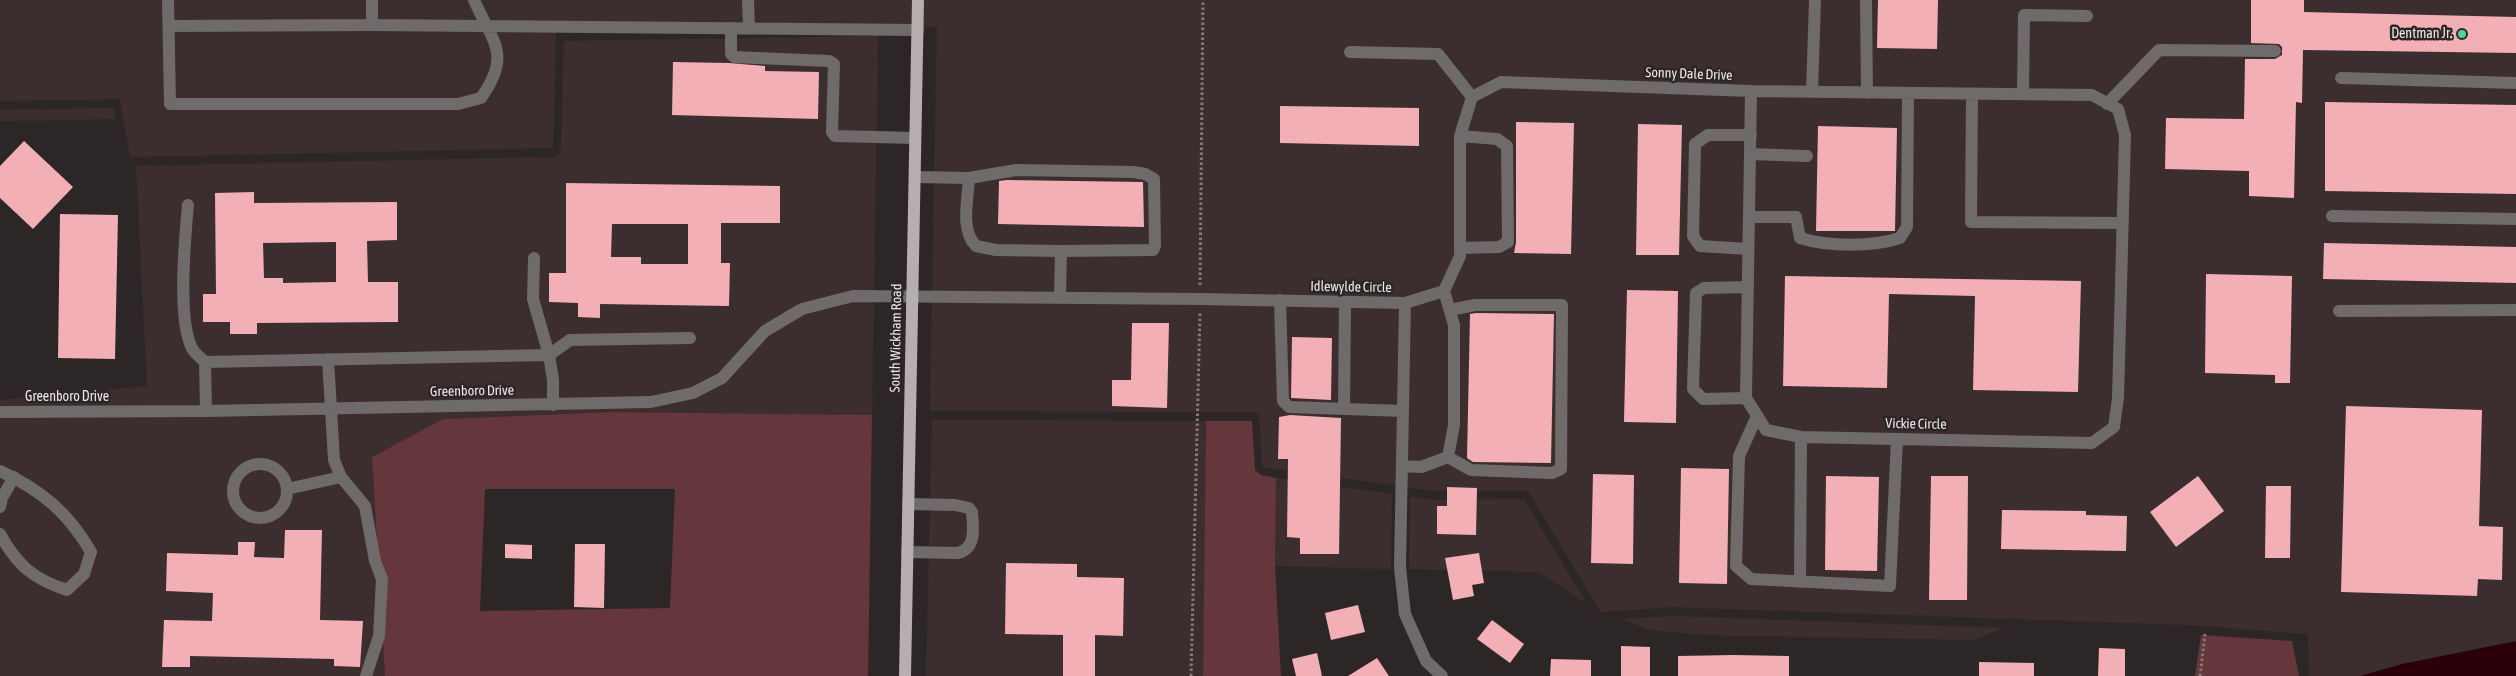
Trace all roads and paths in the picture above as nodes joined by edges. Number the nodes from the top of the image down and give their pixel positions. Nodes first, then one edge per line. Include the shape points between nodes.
1 (168, 0) edge
2 (372, 0) edge
3 (474, 0) edge
4 (748, 0) edge
5 (918, 0) edge
6 (1202, 0) edge
7 (1815, 0) edge
8 (1866, 0) edge
9 (2087, 16) dead end
10 (372, 25) junction
11 (169, 26) junction
12 (486, 26) junction
13 (731, 28) junction
14 (749, 28) junction
15 (918, 30) junction
16 (2275, 51) dead end
17 (1350, 52) dead end
18 (2341, 78) dead end
19 (2516, 83) edge
20 (1752, 91) junction
21 (1812, 92) junction
22 (1867, 93) junction
23 (1908, 93) junction
24 (1972, 94) junction
25 (2023, 94) junction
26 (1472, 98) junction
27 (2107, 104) junction
28 (1751, 135) junction
29 (2125, 135) joint
30 (1460, 136) junction
31 (915, 138) junction
32 (1750, 154) junction
33 (1807, 156) dead end
34 (915, 177) junction
35 (970, 178) junction
36 (188, 205) dead end
37 (2332, 216) dead end
38 (1749, 217) junction
39 (2516, 219) edge
40 (2123, 223) junction
41 (1460, 248) junction
42 (1748, 249) junction
43 (1061, 252) junction
44 (534, 258) dead end
45 (1748, 287) junction
46 (1444, 291) junction
47 (912, 297) junction
48 (1060, 298) junction
49 (1200, 299) junction
50 (1280, 300) junction
51 (1345, 302) junction
52 (1405, 303) junction
53 (1450, 310) junction
54 (2516, 310) edge
55 (2339, 311) dead end
56 (690, 338) dead end
57 (549, 354) junction
58 (328, 360) junction
59 (205, 362) junction
60 (1746, 398) junction
61 (553, 405) junction
62 (330, 408) junction
63 (1344, 408) junction
64 (206, 411) junction
65 (1403, 411) junction
66 (0, 412) edge
67 (1757, 416) junction
68 (1801, 437) junction
69 (1897, 439) junction
70 (1448, 457) junction
71 (1402, 466) junction
72 (0, 470) edge
73 (14, 477) junction
74 (341, 477) junction
75 (287, 489) junction
76 (908, 504) junction
77 (0, 506) edge
78 (0, 534) edge
79 (907, 552) junction
80 (1800, 582) junction
81 (2205, 634) dead end
82 (366, 676) edge
83 (905, 676) edge
84 (1191, 676) edge
85 (1442, 676) edge
86 (2200, 676) edge

1 - 11 street
2 - 10 street
3 - 12 street
4 - 14 street
5 - 15 main road, South Wickham Road
6 - 49 path
7 - 21 street
8 - 22 street
9 - 25 street via 2024,15
10 - 11 street
10 - 12 street
11 - 12 street via 170,104 458,104 481,98 498,67 493,38
12 - 13 street
13 - 14 street
13 - 31 street via 731,54 734,58 829,61 834,64 832,132 835,136
14 - 15 street
15 - 31 main road, South Wickham Road
16 - 27 street via 2159,50
17 - 26 street via 1438,54
18 - 19 street
20 - 21 street, Sonny Dale Drive
20 - 26 street, Sonny Dale Drive via 1501,82
20 - 28 street
21 - 22 street, Sonny Dale Drive
22 - 23 street, Sonny Dale Drive
23 - 24 street, Sonny Dale Drive
23 - 38 street via 1907,227 1900,238 1880,244 1813,242 1800,238 1796,216
24 - 25 street, Sonny Dale Drive
24 - 40 street via 1971,222
25 - 27 street, Sonny Dale Drive via 2092,95
26 - 30 street
27 - 29 street, Sonny Dale Drive via 2118,109
28 - 32 street
28 - 42 street via 1708,135 1695,144 1693,236 1700,246
29 - 40 street, Vickie Circle
30 - 41 street
30 - 41 street via 1497,139 1507,146 1508,242 1500,247
31 - 34 main road, South Wickham Road
32 - 33 street
32 - 38 street
34 - 35 street
34 - 47 main road, South Wickham Road
35 - 43 street via 966,226 968,237 976,246 996,250
35 - 43 street via 1016,170 1134,172 1154,179 1153,250
36 - 59 street via 183,261 186,327 192,348
37 - 39 street
38 - 42 street
40 - 69 street, Vickie Circle via 2118,398 2114,427 2092,443
41 - 46 street via 1460,256
42 - 45 street
43 - 48 street
44 - 57 street via 533,299
45 - 60 street
45 - 60 street via 1704,288 1696,293 1693,389 1703,399
46 - 52 street
46 - 53 street
47 - 48 street, Idlewylde Circle
47 - 61 street, Greenboro Drive via 853,296 802,308 765,331 722,378 694,393 652,402
47 - 76 main road, South Wickham Road
48 - 49 street, Idlewylde Circle
49 - 50 street, Idlewylde Circle
49 - 84 path
50 - 51 street, Idlewylde Circle
50 - 63 street via 1283,401 1289,407
51 - 52 street, Idlewylde Circle
51 - 63 street
52 - 65 street, Idlewylde Circle
53 - 70 street via 1454,325 1454,425
53 - 70 street via 1475,305 1562,305 1561,469 1552,473 1471,470
54 - 55 street
56 - 57 street via 570,340
57 - 58 street
57 - 61 street
58 - 59 street
58 - 62 street
59 - 64 street
60 - 67 street, Vickie Circle
61 - 62 street, Greenboro Drive
62 - 64 street, Greenboro Drive
62 - 74 street via 334,460
63 - 65 street
64 - 66 street, Greenboro Drive
65 - 71 street, Idlewylde Circle
67 - 68 street, Vickie Circle via 1766,430
67 - 80 street via 1739,456 1736,566 1751,579
68 - 69 street, Vickie Circle
68 - 80 street
69 - 80 street via 1890,586
70 - 71 street via 1421,467
71 - 85 street, Idlewylde Circle via 1400,567 1404,614 1426,661
72 - 73 street
73 - 77 street
73 - 78 street via 48,498 78,530 91,552 84,574 66,590 42,582 12,555
74 - 75 street
74 - 82 street via 365,506 375,561 382,579 379,636
75 - 75 street via 280,472 263,464 245,469 234,484 233,493 239,509 253,518 262,518 270,516 283,505
76 - 79 main road, South Wickham Road
76 - 79 street via 963,506 972,512 972,522 971,544 966,551
79 - 83 main road, South Wickham Road
81 - 86 path

